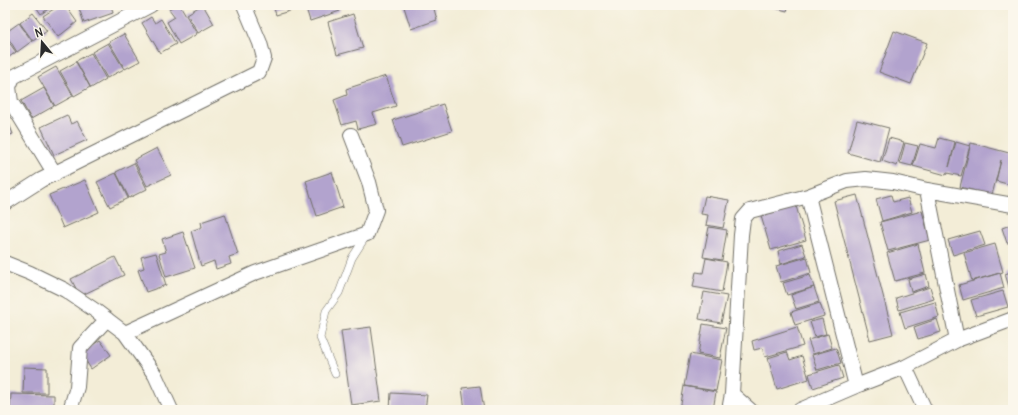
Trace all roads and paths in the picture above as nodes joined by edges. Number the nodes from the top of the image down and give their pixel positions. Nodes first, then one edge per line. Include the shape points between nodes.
1 (151, 5) edge
2 (244, 5) edge
3 (128, 10) edge
4 (351, 135) dead end
5 (55, 174) junction
6 (927, 190) junction
7 (808, 196) junction
8 (5, 203) edge
9 (1013, 205) edge
10 (367, 234) junction
11 (5, 263) edge
12 (107, 319) junction
13 (1013, 319) edge
14 (124, 333) junction
15 (957, 340) junction
16 (905, 366) junction
17 (335, 374) dead end
18 (856, 386) junction
19 (732, 394) junction
20 (70, 410) edge
21 (171, 410) edge
22 (729, 410) edge
23 (750, 410) edge
24 (800, 410) edge
25 (925, 410) edge

1 - 3 street
2 - 5 street via 264,58 259,72
3 - 5 street via 13,77 9,87 11,102
4 - 10 street via 369,182 376,210
5 - 8 street
6 - 7 street via 866,179 847,181
6 - 9 street
6 - 15 street
7 - 18 street
7 - 19 street via 750,211 743,219
10 - 14 street via 255,272
10 - 17 lane via 352,258 339,293 326,311 320,338
11 - 12 street via 65,290
12 - 14 street
12 - 20 street via 80,348 77,387
13 - 15 street
14 - 21 street via 155,375
15 - 16 street
16 - 18 street
16 - 25 street
18 - 24 street
19 - 22 street
19 - 23 street

